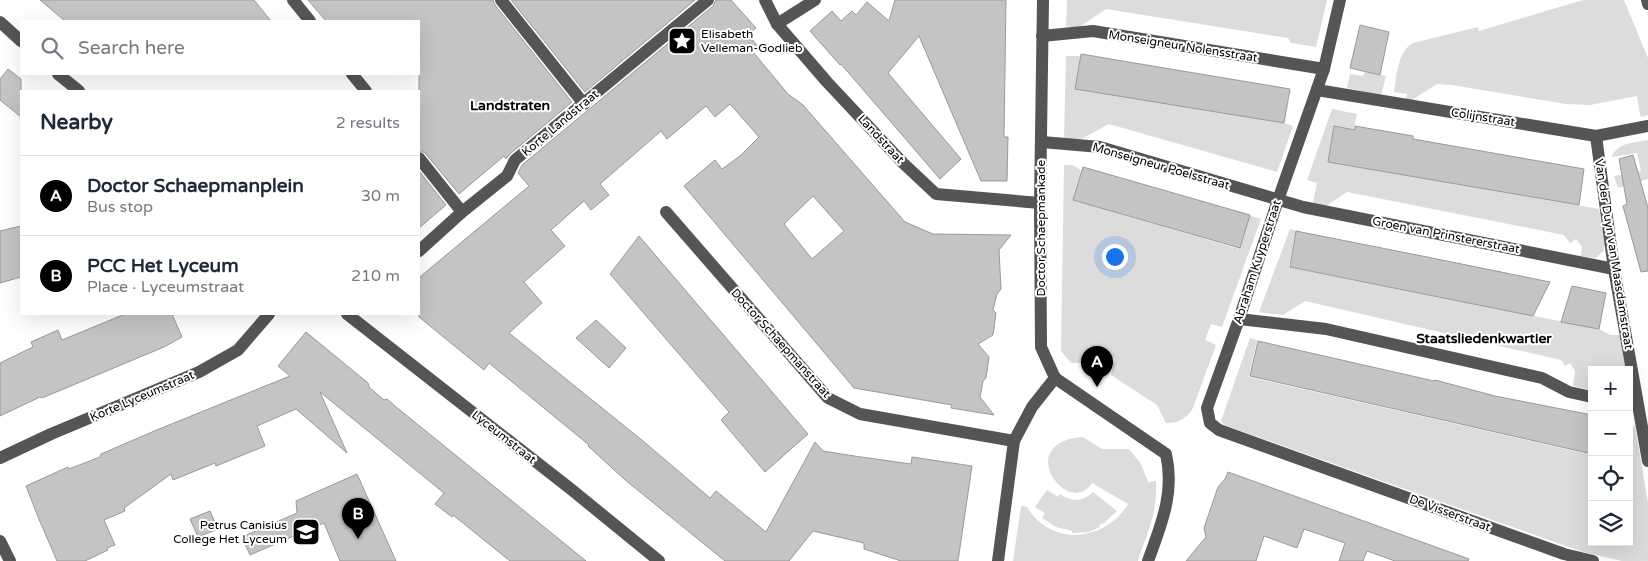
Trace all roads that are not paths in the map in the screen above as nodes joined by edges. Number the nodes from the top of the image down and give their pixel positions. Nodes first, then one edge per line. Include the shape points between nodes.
1 (293, 0) edge
2 (501, 0) edge
3 (708, 0) edge
4 (765, 0) edge
5 (815, 0) edge
6 (1043, 0) edge
7 (1340, 0) edge
8 (1647, 0) edge
9 (1648, 4) edge
10 (309, 20) edge
11 (0, 22) edge
12 (776, 24) junction
13 (1042, 36) junction
14 (20, 40) edge
15 (1324, 69) junction
16 (59, 75) edge
17 (353, 75) edge
18 (77, 90) edge
19 (365, 90) edge
20 (1317, 90) junction
21 (584, 104) junction
22 (1648, 126) edge
23 (1596, 136) junction
24 (1042, 142) junction
25 (420, 159) edge
26 (1278, 200) junction
27 (1040, 203) junction
28 (462, 212) junction
29 (666, 212) dead end
30 (420, 250) edge
31 (1614, 269) junction
32 (268, 315) edge
33 (350, 315) edge
34 (1239, 319) junction
35 (1055, 378) junction
36 (1588, 396) edge
37 (1634, 406) edge
38 (1014, 441) junction
39 (0, 458) edge
40 (1648, 461) edge
41 (1307, 462) joint
42 (0, 541) edge
43 (10, 561) edge
44 (660, 561) edge
45 (998, 561) edge
46 (1148, 561) edge
47 (1593, 561) edge

1 - 10 street
2 - 21 street
3 - 21 street, Korte Landstraat
4 - 12 street, Landstraat
5 - 12 street
6 - 13 street, Doctor Schaepmankade
7 - 15 street, Abraham Kuyperstraat
8 - 9 street
11 - 14 street
12 - 27 street, Landstraat via 896,156 936,194
13 - 15 street, Monseigneur Nolensstraat via 1093,31
13 - 24 street, Doctor Schaepmankade
15 - 20 street, Abraham Kuyperstraat
16 - 18 street
17 - 19 street
20 - 23 street, Colijnstraat
20 - 26 street, Abraham Kuyperstraat
21 - 28 street, Korte Landstraat via 515,160 507,176
22 - 23 street, Colijnstraat
23 - 31 street, Van der Duyn van Maasdamstraat
24 - 26 street, Monseigneur Poelsstraat via 1100,147
24 - 27 street, Doctor Schaepmankade
25 - 28 street
26 - 31 street, Groen van Prinstererstraat
26 - 34 street, Abraham Kuyperstraat
27 - 35 street, Doctor Schaepmankade via 1040,347
28 - 30 street, Korte Landstraat
29 - 38 street, Doctor Schaepmanstraat via 828,398 860,414
31 - 37 street, Van der Duyn van Maasdamstraat
32 - 39 street, Korte Lyceumstraat via 238,350 199,372
33 - 44 street, Lyceumstraat
34 - 36 street via 1326,329 1542,378 1569,392
34 - 41 street, Abraham Kuyperstraat via 1207,408 1210,423 1219,430
35 - 38 street via 1032,407
35 - 46 street via 1166,454 1170,484 1164,518
37 - 40 street, Van der Duyn van Maasdamstraat
38 - 45 street
41 - 47 street, De Visserstraat via 1564,554
42 - 43 street

